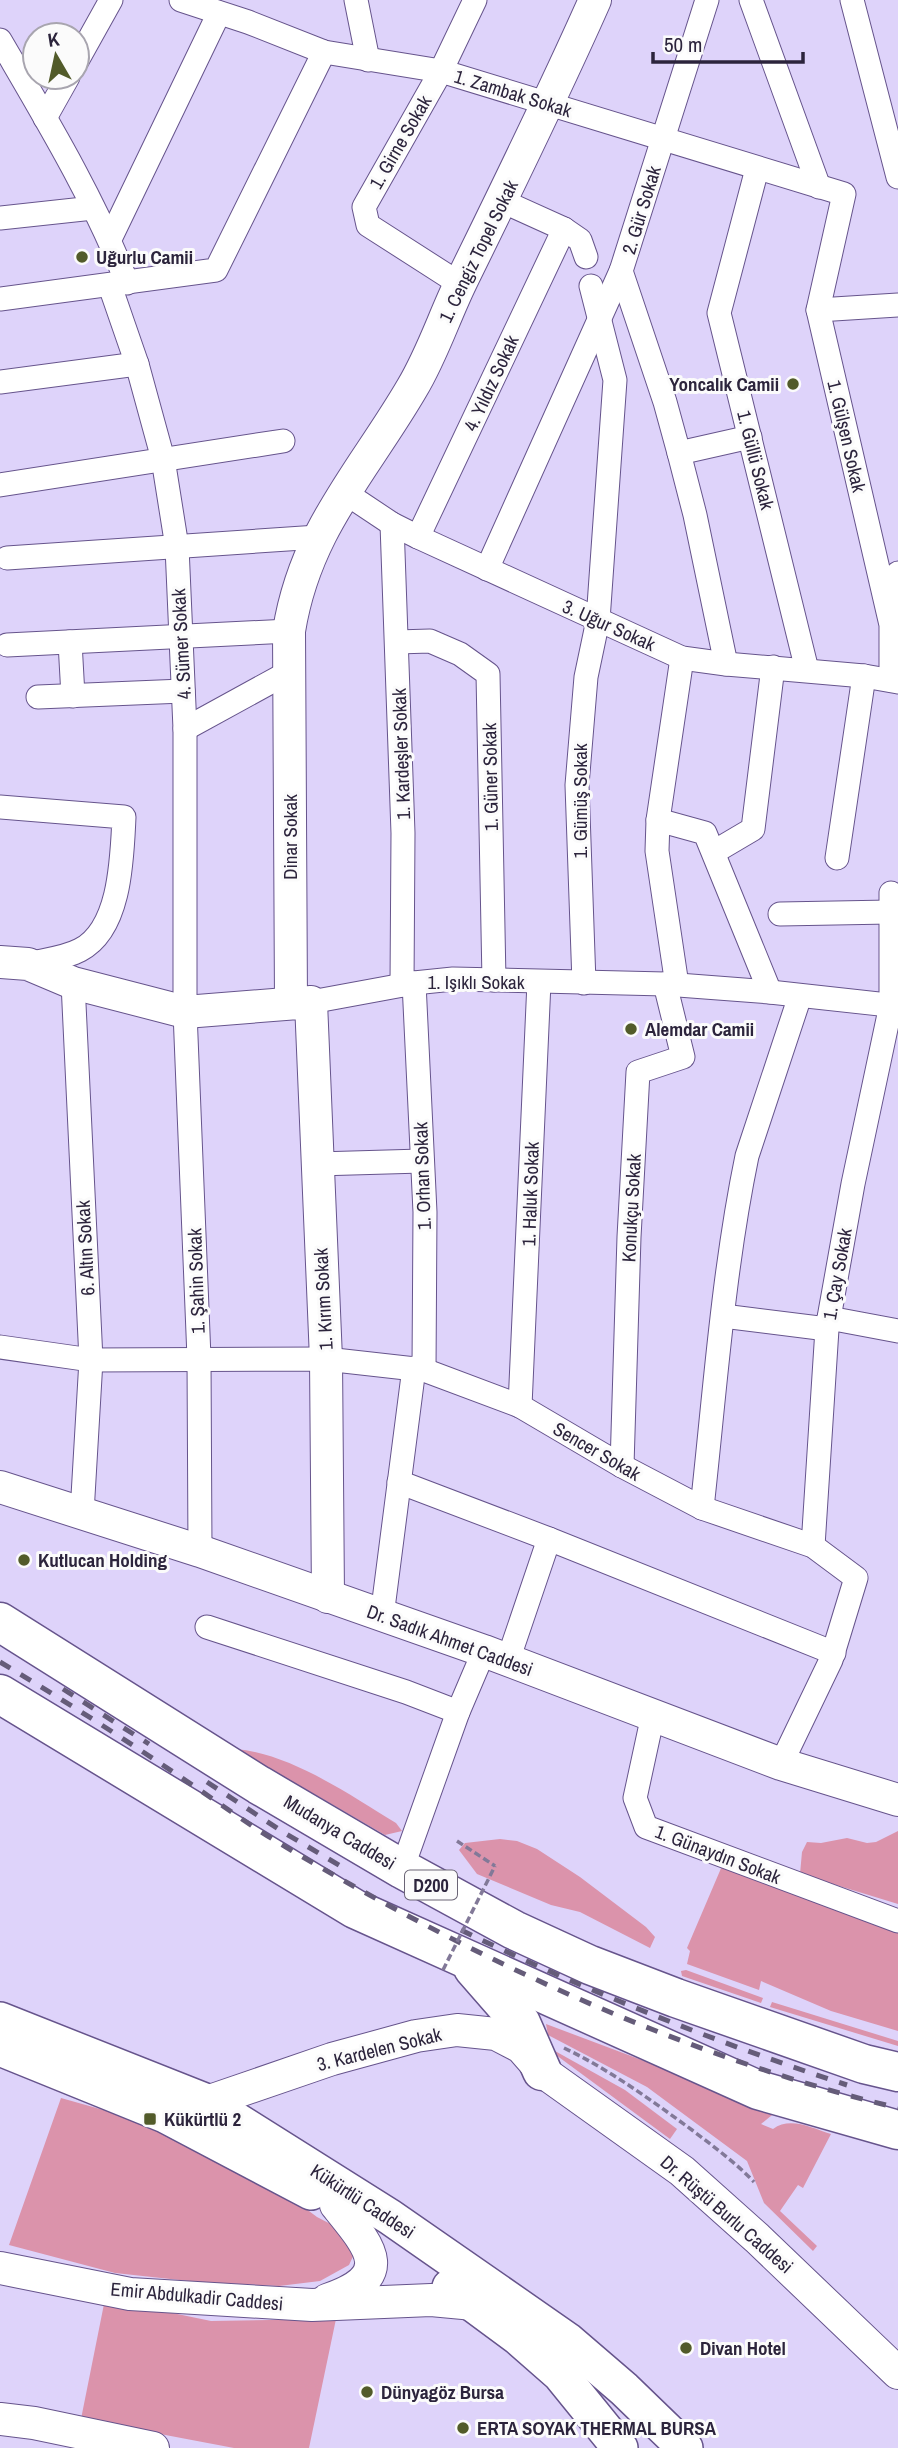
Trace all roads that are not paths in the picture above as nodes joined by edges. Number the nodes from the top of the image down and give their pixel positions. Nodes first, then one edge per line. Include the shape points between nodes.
1 (111, 0) edge
2 (181, 0) edge
3 (356, 0) edge
4 (475, 0) edge
5 (595, 0) edge
6 (707, 0) edge
7 (751, 0) edge
8 (852, 0) edge
9 (247, 11) edge
10 (219, 13) junction
11 (91, 36) edge
12 (0, 40) edge
13 (324, 52) junction
14 (368, 60) junction
15 (441, 71) junction
16 (60, 91) edge
17 (549, 104) junction
18 (45, 118) junction
19 (663, 140) junction
20 (894, 146) edge
21 (757, 169) junction
22 (898, 177) edge
23 (819, 187) junction
24 (844, 194) joint
25 (502, 201) junction
26 (93, 208) junction
27 (0, 218) edge
28 (564, 229) junction
29 (110, 239) junction
30 (586, 257) dead end
31 (621, 271) junction
32 (118, 284) junction
33 (460, 284) junction
34 (592, 286) dead end
35 (0, 299) edge
36 (898, 305) edge
37 (818, 310) junction
38 (600, 320) junction
39 (137, 364) junction
40 (0, 382) edge
41 (750, 437) junction
42 (283, 441) dead end
43 (680, 453) junction
44 (163, 459) junction
45 (0, 485) edge
46 (344, 492) junction
47 (392, 524) junction
48 (318, 537) junction
49 (418, 537) junction
50 (177, 547) junction
51 (7, 558) dead end
52 (487, 569) junction
53 (898, 573) edge
54 (598, 620) junction
55 (891, 625) junction
56 (289, 631) junction
57 (181, 637) junction
58 (70, 642) junction
59 (397, 642) junction
60 (7, 645) dead end
61 (682, 658) junction
62 (726, 664) junction
63 (773, 667) junction
64 (807, 670) junction
65 (289, 672) junction
66 (864, 676) junction
67 (895, 681) edge
68 (183, 691) junction
69 (74, 696) junction
70 (38, 697) dead end
71 (185, 729) junction
72 (0, 807) edge
73 (658, 820) junction
74 (714, 852) junction
75 (837, 858) dead end
76 (780, 914) dead end
77 (14, 963) edge
78 (494, 980) junction
79 (539, 982) junction
80 (73, 983) junction
81 (584, 983) junction
82 (408, 984) junction
83 (671, 984) junction
84 (770, 992) junction
85 (800, 996) junction
86 (301, 1002) junction
87 (894, 1006) edge
88 (185, 1012) junction
89 (422, 1161) junction
90 (317, 1164) junction
91 (723, 1316) junction
92 (828, 1323) junction
93 (898, 1331) edge
94 (0, 1347) edge
95 (199, 1358) junction
96 (326, 1359) junction
97 (91, 1360) junction
98 (419, 1369) junction
99 (520, 1406) junction
100 (622, 1466) junction
101 (399, 1482) junction
102 (0, 1487) edge
103 (702, 1508) junction
104 (82, 1513) junction
105 (549, 1539) junction
106 (813, 1546) junction
107 (200, 1551) junction
108 (328, 1597) junction
109 (382, 1616) junction
110 (0, 1622) edge
111 (208, 1627) dead end
112 (834, 1653) junction
113 (496, 1656) junction
114 (0, 1694) edge
115 (458, 1713) junction
116 (653, 1715) junction
117 (781, 1764) junction
118 (898, 1800) edge
119 (402, 1869) junction
120 (898, 1922) edge
121 (454, 1964) junction
122 (0, 2020) edge
123 (0, 2048) edge
124 (542, 2071) junction
125 (898, 2072) edge
126 (207, 2102) junction
127 (898, 2130) edge
128 (335, 2205) junction
129 (0, 2268) edge
130 (474, 2304) junction
131 (312, 2305) junction
132 (898, 2373) edge
133 (0, 2419) edge
134 (616, 2445) edge
135 (153, 2448) edge
136 (685, 2448) edge

1 - 11 street
2 - 10 street, 1. Zambak Sokak
3 - 14 street
4 - 15 street, 1. Girne Sokak
5 - 17 street, 1. Cengiz Topel Sokak
6 - 19 street, 2. Gür Sokak
7 - 23 street
8 - 20 street
9 - 10 street, 1. Zambak Sokak
9 - 13 street, 1. Zambak Sokak
10 - 29 street
12 - 18 street, 4. Sümer Sokak
13 - 14 street, 1. Zambak Sokak
13 - 32 street via 216,270
14 - 15 street, 1. Zambak Sokak
15 - 17 street, 1. Zambak Sokak
15 - 33 street, 1. Girne Sokak via 364,207 368,225
16 - 18 street
17 - 19 street, 1. Zambak Sokak
17 - 25 street, 1. Cengiz Topel Sokak
18 - 26 street, 4. Sümer Sokak
19 - 21 street, 1. Zambak Sokak
19 - 31 street, 2. Gür Sokak
20 - 22 street
21 - 23 street, 1. Zambak Sokak
21 - 41 street, 1. Güllü Sokak via 719,313
23 - 24 street, 1. Zambak Sokak
24 - 37 street, 1. Gülşen Sokak
25 - 28 street
25 - 33 street, 1. Cengiz Topel Sokak
26 - 27 street
26 - 29 street, 4. Sümer Sokak
28 - 30 street via 580,240
28 - 49 street, 4. Yıldız Sokak
29 - 32 street, 4. Sümer Sokak
31 - 38 street
31 - 43 street, 2. Gür Sokak
32 - 35 street
32 - 39 street, 4. Sümer Sokak
33 - 46 street, 1. Cengiz Topel Sokak via 413,387
34 - 38 street, 1. Gümüş Sokak
36 - 37 street
37 - 55 street, 1. Gülşen Sokak
38 - 52 street
38 - 54 street, 1. Gümüş Sokak via 615,380
39 - 40 street
39 - 44 street, 4. Sümer Sokak
41 - 43 street
41 - 64 street, 1. Güllü Sokak
42 - 44 street
43 - 62 street, 2. Gür Sokak
44 - 45 street
44 - 50 street, 4. Sümer Sokak
46 - 47 street, 3. Uğur Sokak
46 - 48 street, Dinar Sokak
47 - 49 street, 3. Uğur Sokak
47 - 59 street, 1. Kardeşler Sokak
48 - 50 street
48 - 56 street, Dinar Sokak via 294,600
49 - 52 street, 3. Uğur Sokak
50 - 51 street
50 - 57 street, 4. Sümer Sokak
52 - 54 street, 3. Uğur Sokak
53 - 55 street
54 - 61 street, 3. Uğur Sokak
54 - 81 street, 1. Gümüş Sokak via 586,677 578,786
55 - 67 street, 1. Gülşen Sokak
56 - 57 street
56 - 65 street, Dinar Sokak
57 - 58 street
57 - 68 street, 4. Sümer Sokak
58 - 60 street
58 - 69 street
59 - 78 street, 1. Güner Sokak via 430,641 460,654 488,674
59 - 82 street, 1. Kardeşler Sokak
61 - 62 street, 3. Uğur Sokak
61 - 73 street
62 - 63 street, 3. Uğur Sokak
63 - 64 street, 3. Uğur Sokak
63 - 74 street via 753,828
64 - 66 street, 3. Uğur Sokak
65 - 71 street
65 - 86 street, Dinar Sokak
66 - 67 street, 3. Uğur Sokak
66 - 75 street
68 - 69 street
68 - 71 street, 4. Sümer Sokak
69 - 70 street
71 - 88 street, 4. Sümer Sokak
72 - 77 street, 1. Işıklı Sokak via 124,817 122,866 103,932 80,950
73 - 74 street via 705,833
73 - 83 street
74 - 84 street
76 - 87 street, 1. Çay Sokak via 891,902
77 - 80 street, 1. Işıklı Sokak
78 - 79 street, 1. Işıklı Sokak
78 - 82 street, 1. Işıklı Sokak
79 - 81 street, 1. Işıklı Sokak
79 - 99 street, 1. Haluk Sokak
80 - 88 street, 1. Işıklı Sokak
80 - 97 street, 6. Altın Sokak
81 - 83 street, 1. Işıklı Sokak
82 - 86 street, 1. Işıklı Sokak
82 - 89 street, 1. Orhan Sokak
83 - 84 street, 1. Işıklı Sokak
83 - 100 street, Konukçu Sokak via 684,1056 638,1072
84 - 85 street, 1. Işıklı Sokak
85 - 87 street, 1. Işıklı Sokak
85 - 91 street via 747,1156
86 - 88 street, 1. Işıklı Sokak
86 - 90 street, 1. Kırım Sokak
87 - 92 street, 1. Çay Sokak via 853,1184
88 - 95 street, 1. Şahin Sokak
89 - 90 street
89 - 98 street, 1. Orhan Sokak via 425,1212
90 - 96 street, 1. Kırım Sokak
91 - 92 street
91 - 103 street
92 - 93 street
92 - 106 street, 1. Çay Sokak
94 - 97 street, Sencer Sokak
95 - 96 street, Sencer Sokak
95 - 97 street, Sencer Sokak
95 - 107 street, 1. Şahin Sokak
96 - 98 street, Sencer Sokak
96 - 108 street, 1. Kırım Sokak
97 - 104 street, 6. Altın Sokak
98 - 99 street, Sencer Sokak
98 - 101 street, 1. Orhan Sokak
99 - 100 street, Sencer Sokak
100 - 103 street, Sencer Sokak
101 - 105 street
101 - 109 street, 1. Orhan Sokak
102 - 104 street, Dr. Sadık Ahmet Caddesi
103 - 106 street, Sencer Sokak
104 - 107 street, Dr. Sadık Ahmet Caddesi
105 - 112 street
105 - 113 street
106 - 112 street, Sencer Sokak via 856,1578
107 - 108 street, Dr. Sadık Ahmet Caddesi
108 - 109 street, Dr. Sadık Ahmet Caddesi
109 - 113 street, Dr. Sadık Ahmet Caddesi
110 - 119 highway, Mudanya Caddesi / D200
111 - 115 street
112 - 117 street
113 - 115 street
113 - 116 street, Dr. Sadık Ahmet Caddesi
114 - 121 highway
115 - 119 street
116 - 117 street, Dr. Sadık Ahmet Caddesi
116 - 120 street, 1. Günaydın Sokak via 635,1798 646,1827
117 - 118 street, Dr. Sadık Ahmet Caddesi
119 - 125 highway, Mudanya Caddesi / D200 via 590,1965 864,2064
121 - 124 highway via 523,2028
121 - 127 highway via 758,2091
122 - 126 main road, Kükürtlü Caddesi
123 - 128 main road, Kükürtlü Caddesi via 165,2115
124 - 126 street, 3. Kardelen Sokak via 521,2047 496,2034 457,2030 342,2056
124 - 132 street, Dr. Rüştü Burlu Caddesi via 682,2171
126 - 136 main road, Kükürtlü Caddesi via 390,2217 568,2340
128 - 130 main road, Kükürtlü Caddesi
128 - 131 street via 365,2241 371,2266 365,2280 350,2292
129 - 131 street, Emir Abdulkadir Caddesi via 130,2294
130 - 131 street, Emir Abdulkadir Caddesi via 431,2300
130 - 134 main road, Kükürtlü Caddesi via 561,2374
133 - 135 street

